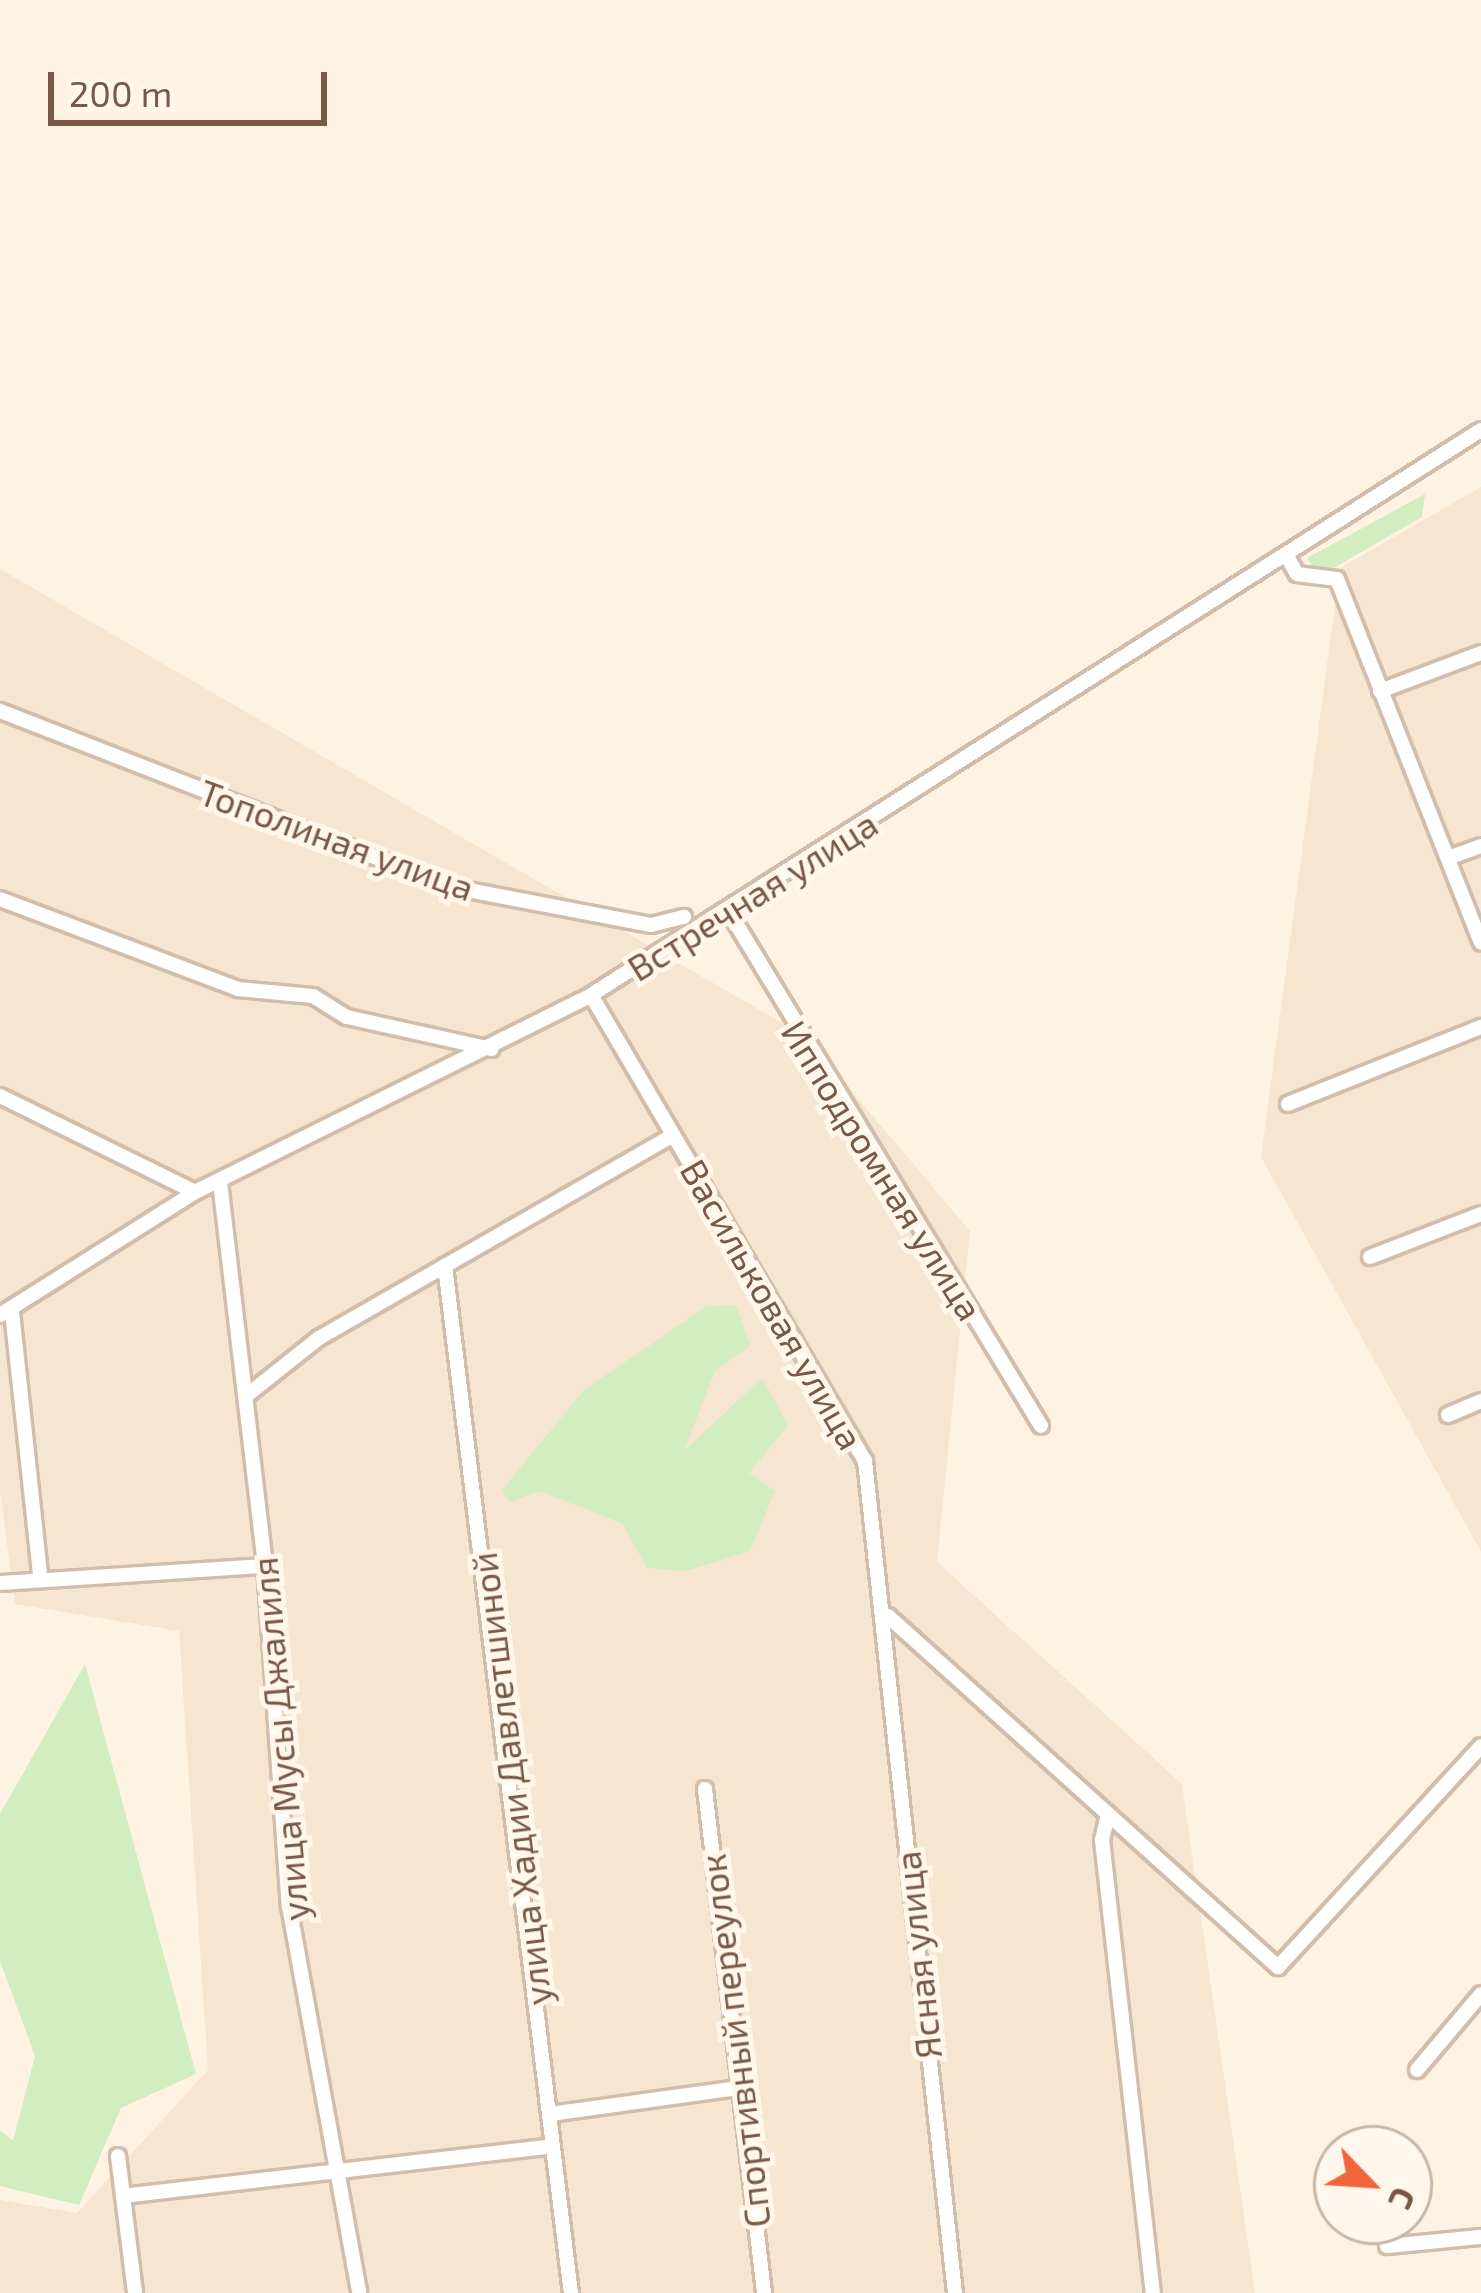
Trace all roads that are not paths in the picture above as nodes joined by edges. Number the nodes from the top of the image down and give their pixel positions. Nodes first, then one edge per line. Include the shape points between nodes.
1 (1480, 424) edge
2 (1288, 558) junction
3 (1481, 653) edge
4 (1380, 691) junction
5 (0, 711) edge
6 (1481, 846) edge
7 (1448, 858) junction
8 (0, 898) edge
9 (729, 912) junction
10 (684, 917) dead end
11 (1481, 942) edge
12 (591, 994) junction
13 (1481, 1027) edge
14 (491, 1049) junction
15 (0, 1096) edge
16 (1288, 1104) dead end
17 (673, 1135) junction
18 (220, 1182) junction
19 (195, 1192) junction
20 (1481, 1214) edge
21 (1370, 1257) dead end
22 (446, 1266) junction
23 (6, 1313) edge
24 (246, 1396) junction
25 (1481, 1401) edge
26 (1448, 1414) dead end
27 (1041, 1426) dead end
28 (265, 1566) junction
29 (40, 1574) junction
30 (0, 1583) edge
31 (888, 1616) junction
32 (1481, 1745) edge
33 (705, 1789) dead end
34 (1108, 1814) junction
35 (1481, 1994) edge
36 (1417, 2070) dead end
37 (737, 2088) junction
38 (550, 2114) junction
39 (553, 2146) junction
40 (118, 2156) dead end
41 (345, 2171) junction
42 (123, 2196) junction
43 (1481, 2237) edge
44 (1387, 2246) dead end
45 (135, 2293) edge
46 (359, 2293) edge
47 (571, 2293) edge
48 (764, 2293) edge
49 (955, 2293) edge
50 (1153, 2293) edge

1 - 2 street, Встречная улица
2 - 4 street via 1297,574 1337,579
2 - 9 street, Встречная улица
3 - 4 street
4 - 7 street
5 - 10 street, Тополиная улица via 452,887 650,925
6 - 7 street
7 - 11 street
8 - 14 street via 238,989 314,996 347,1017
9 - 12 street, Встречная улица
9 - 27 street, Ипподромная улица
12 - 14 street, Встречная улица
12 - 17 street, Васильковая улица
13 - 16 street
14 - 18 street, Встречная улица
15 - 19 street
17 - 22 street
17 - 31 street, Васильковая улица via 865,1462
18 - 19 street, Встречная улица
18 - 24 street, улица Мусы Джалиля
19 - 23 street, Встречная улица
20 - 21 street
22 - 24 street via 320,1338
22 - 38 street, улица Хадии Давлетшиной
23 - 29 street
24 - 28 street, улица Мусы Джалиля
25 - 26 street
28 - 29 street
28 - 41 street, улица Мусы Джалиля via 289,1906
29 - 30 street
31 - 34 street
31 - 49 street, Ясная улица
32 - 34 street via 1278,1967
33 - 37 street, Спортивный переулок
34 - 50 street via 1102,1840
35 - 36 street
37 - 38 street
37 - 48 street, Спортивный переулок
38 - 39 street, улица Хадии Давлетшиной
39 - 41 street
39 - 47 street, улица Хадии Давлетшиной
40 - 42 street
41 - 42 street
41 - 46 street, улица Мусы Джалиля
42 - 45 street
43 - 44 street

